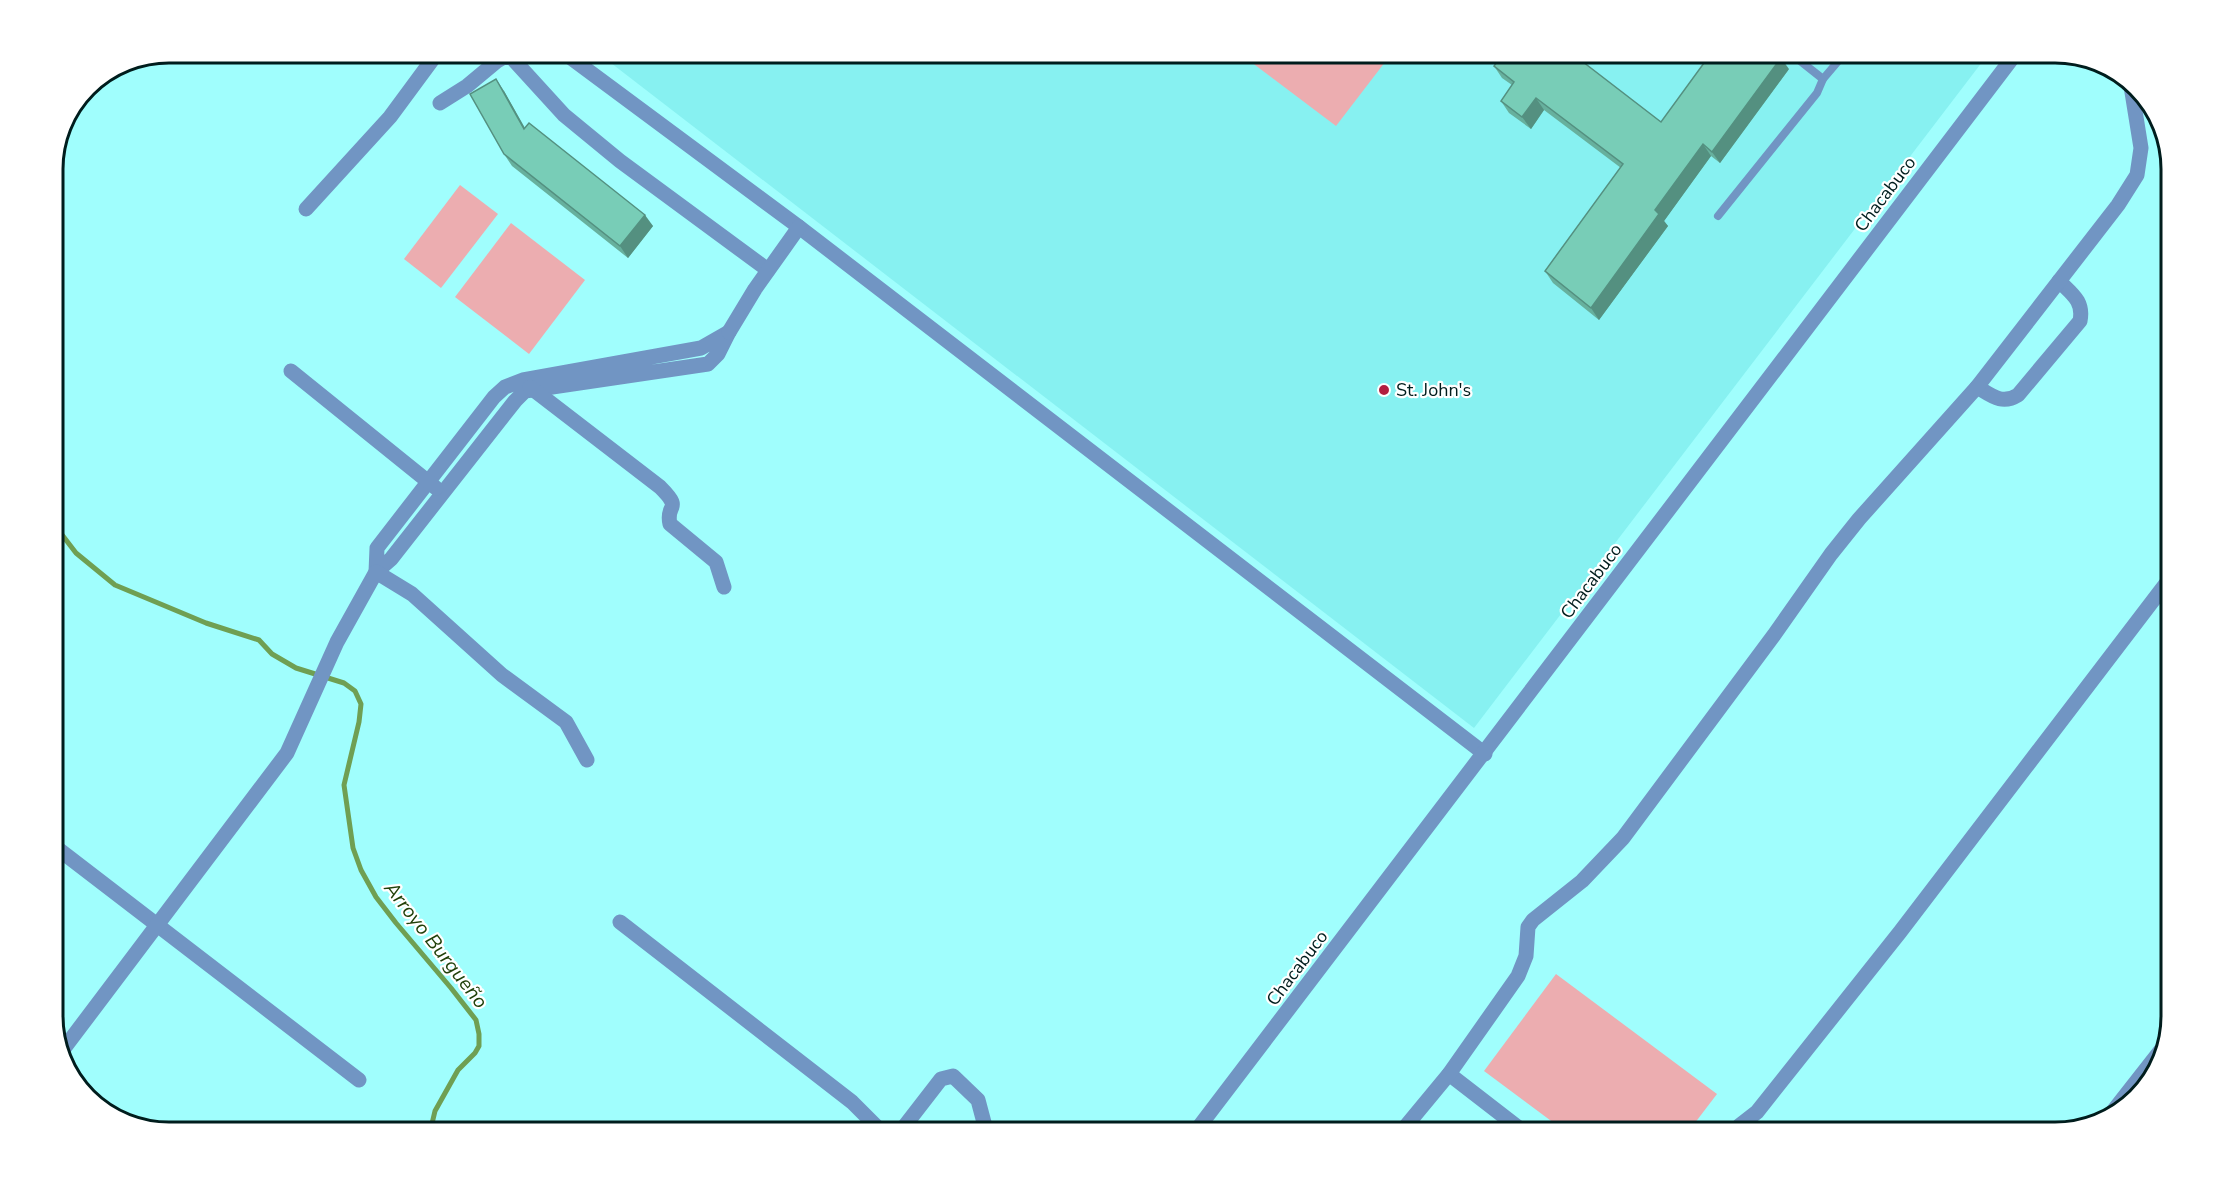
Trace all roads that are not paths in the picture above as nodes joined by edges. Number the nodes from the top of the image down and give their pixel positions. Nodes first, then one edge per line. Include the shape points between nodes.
1 (430, 63) edge
2 (495, 63) edge
3 (517, 63) edge
4 (578, 63) edge
5 (1803, 63) edge
6 (1837, 63) edge
7 (2009, 63) edge
8 (1823, 79) junction
9 (2133, 97) edge
10 (440, 103) dead end
11 (306, 208) dead end
12 (1718, 216) dead end
13 (799, 227) junction
14 (768, 270) junction
15 (2059, 281) junction
16 (291, 371) dead end
17 (528, 385) junction
18 (1977, 387) junction
19 (428, 481) junction
20 (443, 493) junction
21 (376, 572) junction
22 (724, 587) dead end
23 (2161, 590) edge
24 (1485, 754) junction
25 (587, 760) dead end
26 (63, 853) edge
27 (620, 922) dead end
28 (156, 927) junction
29 (67, 1044) edge
30 (2147, 1067) edge
31 (1449, 1074) junction
32 (359, 1080) dead end
33 (2126, 1094) edge
34 (872, 1122) edge
35 (908, 1122) edge
36 (984, 1122) edge
37 (1203, 1122) edge
38 (1409, 1122) edge
39 (1511, 1122) edge
40 (1744, 1122) edge

1 - 11 street via 390,117
2 - 10 street
3 - 14 street via 572,122
4 - 13 street
5 - 8 lane
6 - 8 lane
7 - 24 street, Chacabuco
8 - 12 lane
9 - 15 street via 2141,148 2137,175 2118,206
13 - 14 street
13 - 24 street
14 - 17 street via 718,354 708,364
15 - 18 street
15 - 18 street via 2078,299 2080,321 2018,395 2000,400
16 - 19 street
17 - 19 street via 505,387 494,397
17 - 20 street
17 - 22 street via 672,498 670,524 717,562
18 - 31 street via 1859,519 1623,838 1582,881 1533,920 1528,927 1523,968
19 - 20 street
19 - 21 street via 376,548
20 - 21 street via 391,559
21 - 25 street via 412,594 502,675 566,722
21 - 28 street via 337,642 287,753
23 - 40 street via 1893,941 1757,1112
24 - 37 street, Chacabuco
26 - 28 street
27 - 34 street via 852,1102
28 - 29 street
28 - 32 street
30 - 33 street
31 - 38 street
31 - 39 street
35 - 36 street via 941,1079 952,1076 978,1100

